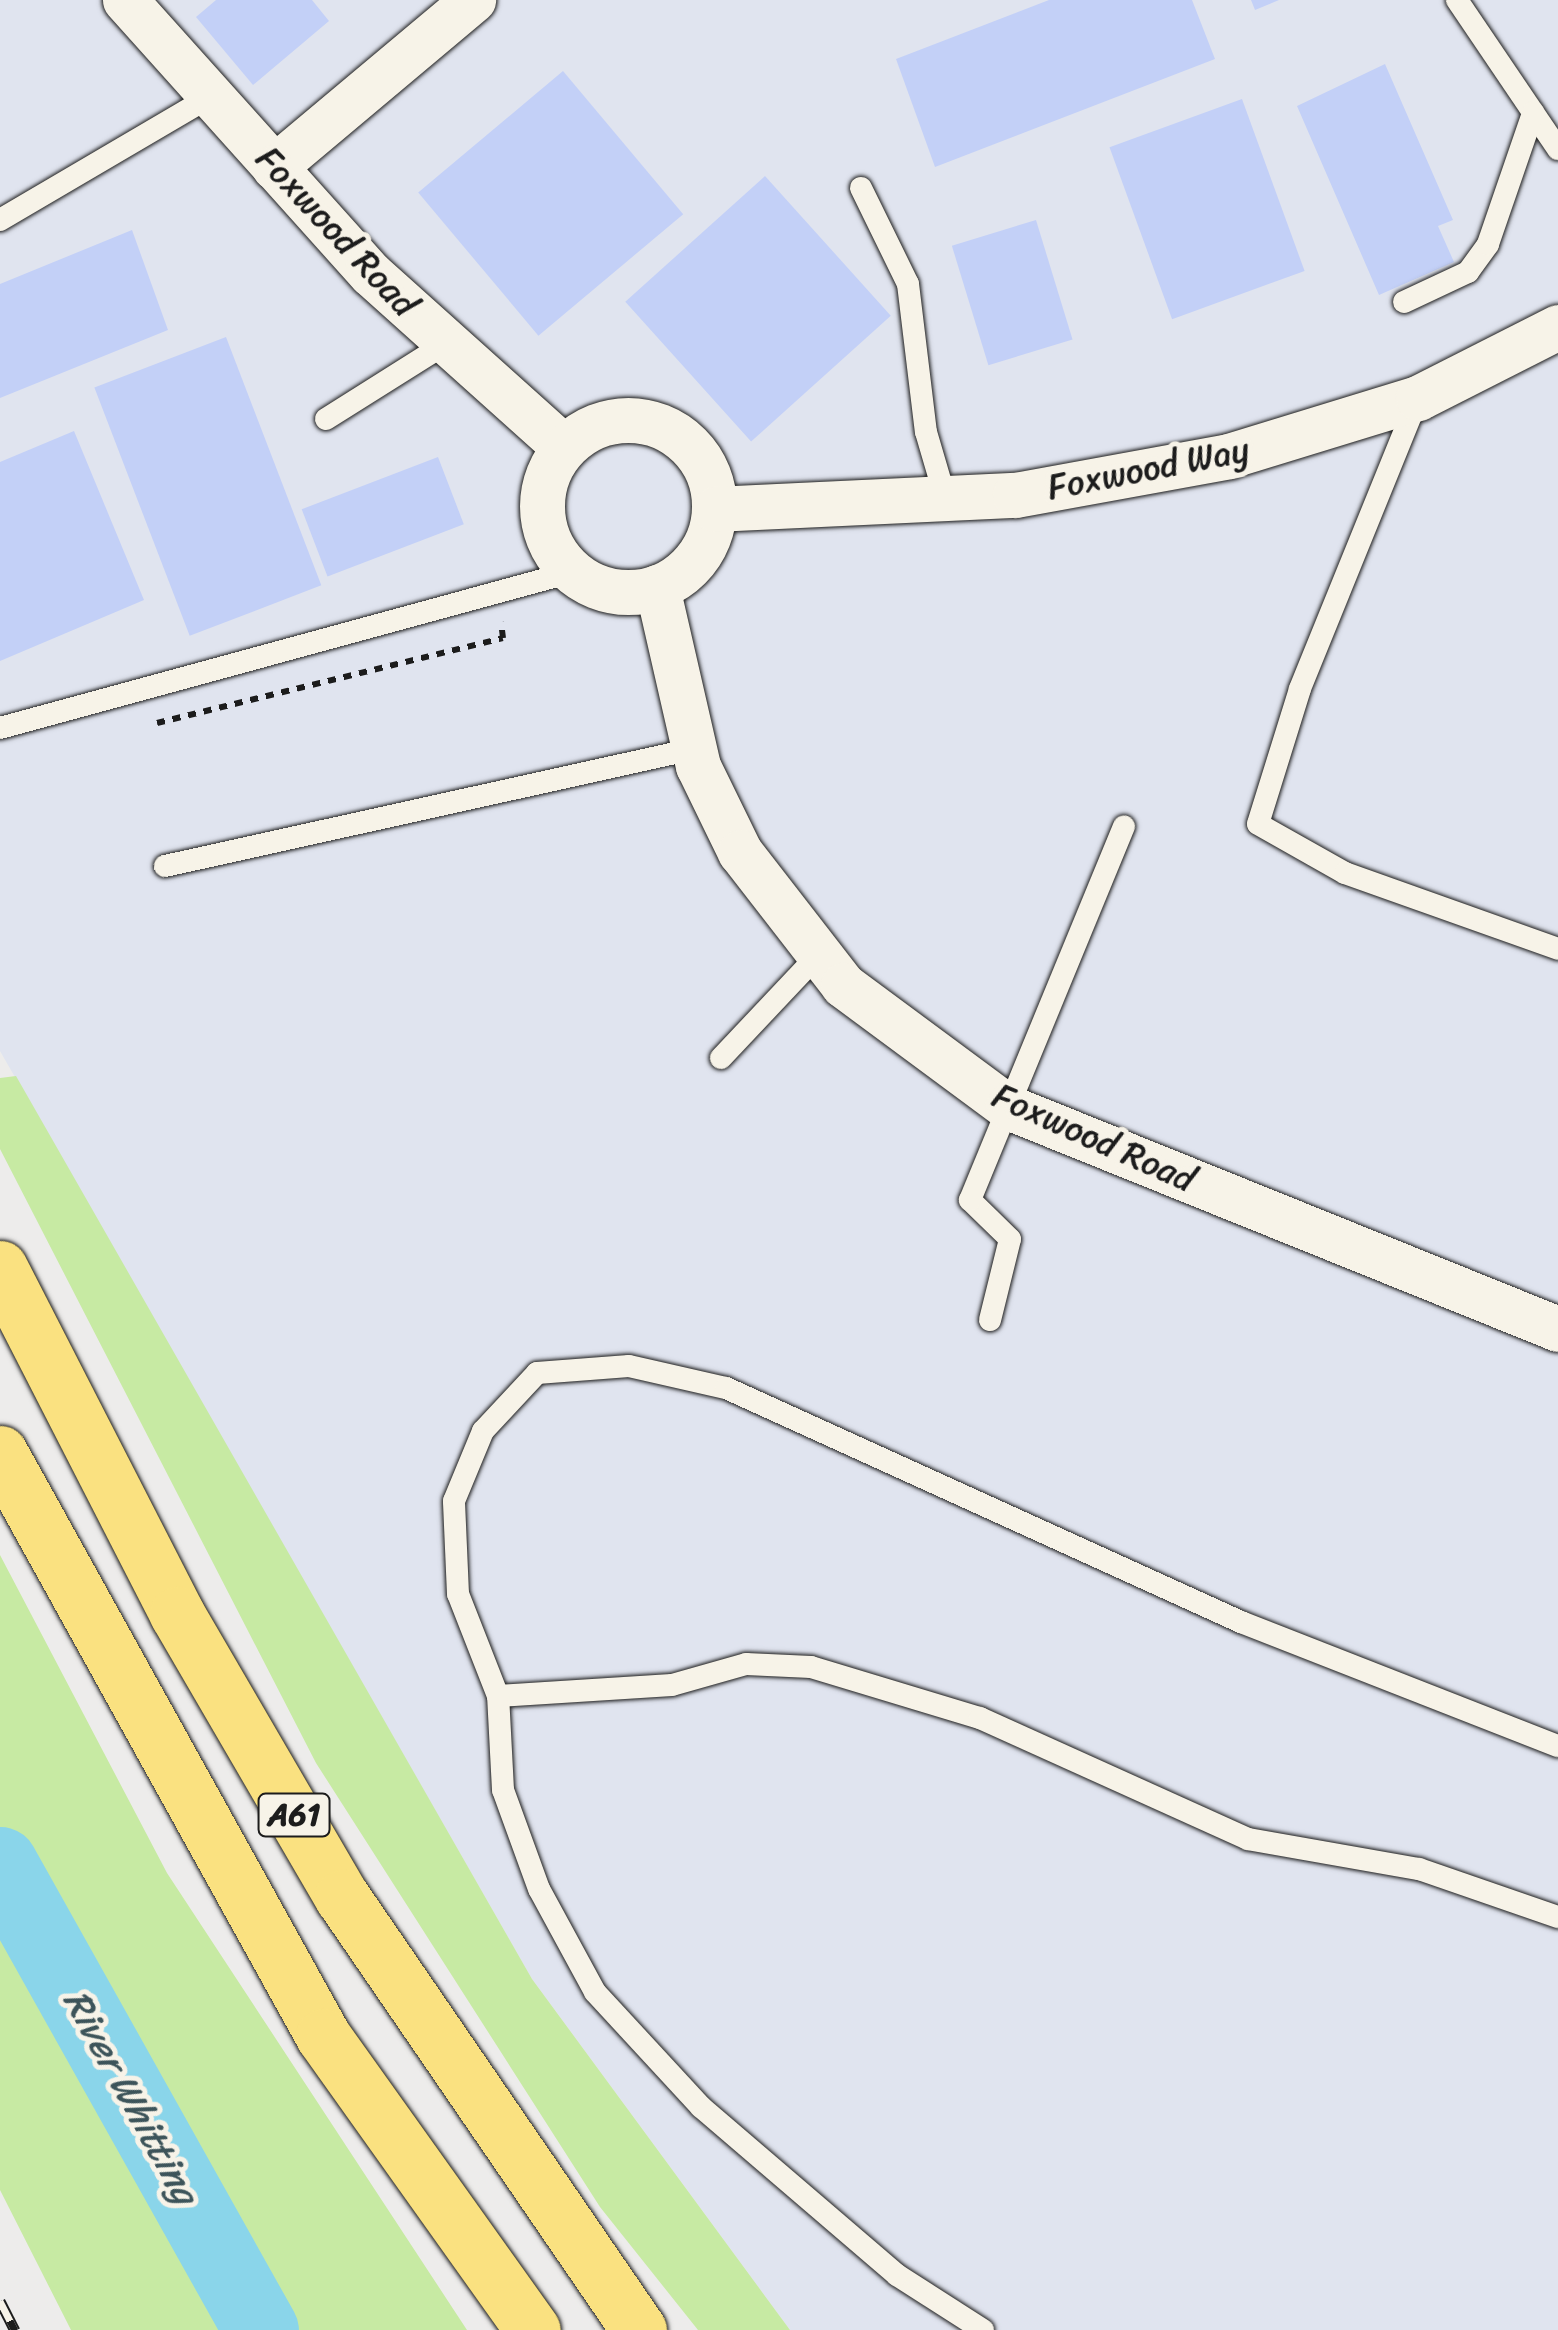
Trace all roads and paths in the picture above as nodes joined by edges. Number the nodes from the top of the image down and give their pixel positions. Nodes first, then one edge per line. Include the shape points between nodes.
1 (125, 0) edge
2 (473, 0) edge
3 (1457, 0) edge
4 (212, 96) junction
5 (1533, 113) junction
6 (1558, 150) edge
7 (274, 167) junction
8 (860, 188) dead end
9 (0, 220) edge
10 (1404, 302) dead end
11 (1558, 327) edge
12 (445, 344) junction
13 (1418, 398) junction
14 (326, 419) dead end
15 (564, 446) junction
16 (945, 497) junction
17 (714, 509) junction
18 (572, 572) junction
19 (657, 586) junction
20 (499, 594) junction
21 (0, 728) edge
22 (135, 728) dead end
23 (693, 749) junction
24 (1124, 826) dead end
25 (165, 866) dead end
26 (1558, 949) edge
27 (820, 954) junction
28 (721, 1058) dead end
29 (1008, 1106) junction
30 (0, 1268) edge
31 (990, 1320) dead end
32 (1558, 1329) edge
33 (0, 1452) edge
34 (498, 1696) junction
35 (1558, 1746) edge
36 (1558, 1917) edge
37 (533, 2330) edge
38 (640, 2330) edge
39 (983, 2330) edge

1 - 4 street, Foxwood Road
2 - 7 street
3 - 5 lane
4 - 7 street, Foxwood Road
4 - 9 lane
5 - 6 lane
5 - 10 lane via 1488,244 1468,272
7 - 12 street, Foxwood Road
8 - 16 lane via 908,284 926,432
11 - 13 street, Foxwood Way
12 - 14 lane
12 - 15 street, Foxwood Road
13 - 16 street, Foxwood Way via 1229,456 1015,495
13 - 26 lane via 1300,689 1258,824 1345,873
15 - 17 street via 617,419 647,421 696,453
15 - 18 street via 542,510 554,550
16 - 17 street, Foxwood Way
17 - 19 street via 698,556
18 - 19 street via 612,591
18 - 20 lane
19 - 23 street, Foxwood Road
20 - 21 lane
20 - 22 path via 503,638
23 - 25 lane
23 - 27 street, Foxwood Road via 740,852
24 - 29 lane
27 - 28 lane
27 - 29 street, Foxwood Road via 843,985
29 - 31 lane via 970,1200 1010,1239
29 - 32 street, Foxwood Road
30 - 38 highway, A61 via 176,1614 342,1897
33 - 37 highway, A61 via 324,2036
34 - 35 lane via 458,1594 454,1501 482,1431 537,1372 629,1366 726,1388 1241,1622
34 - 36 lane via 672,1685 746,1664 811,1666 980,1718 1248,1840 1419,1869
34 - 39 lane via 503,1790 539,1889 595,1992 701,2107 897,2276

